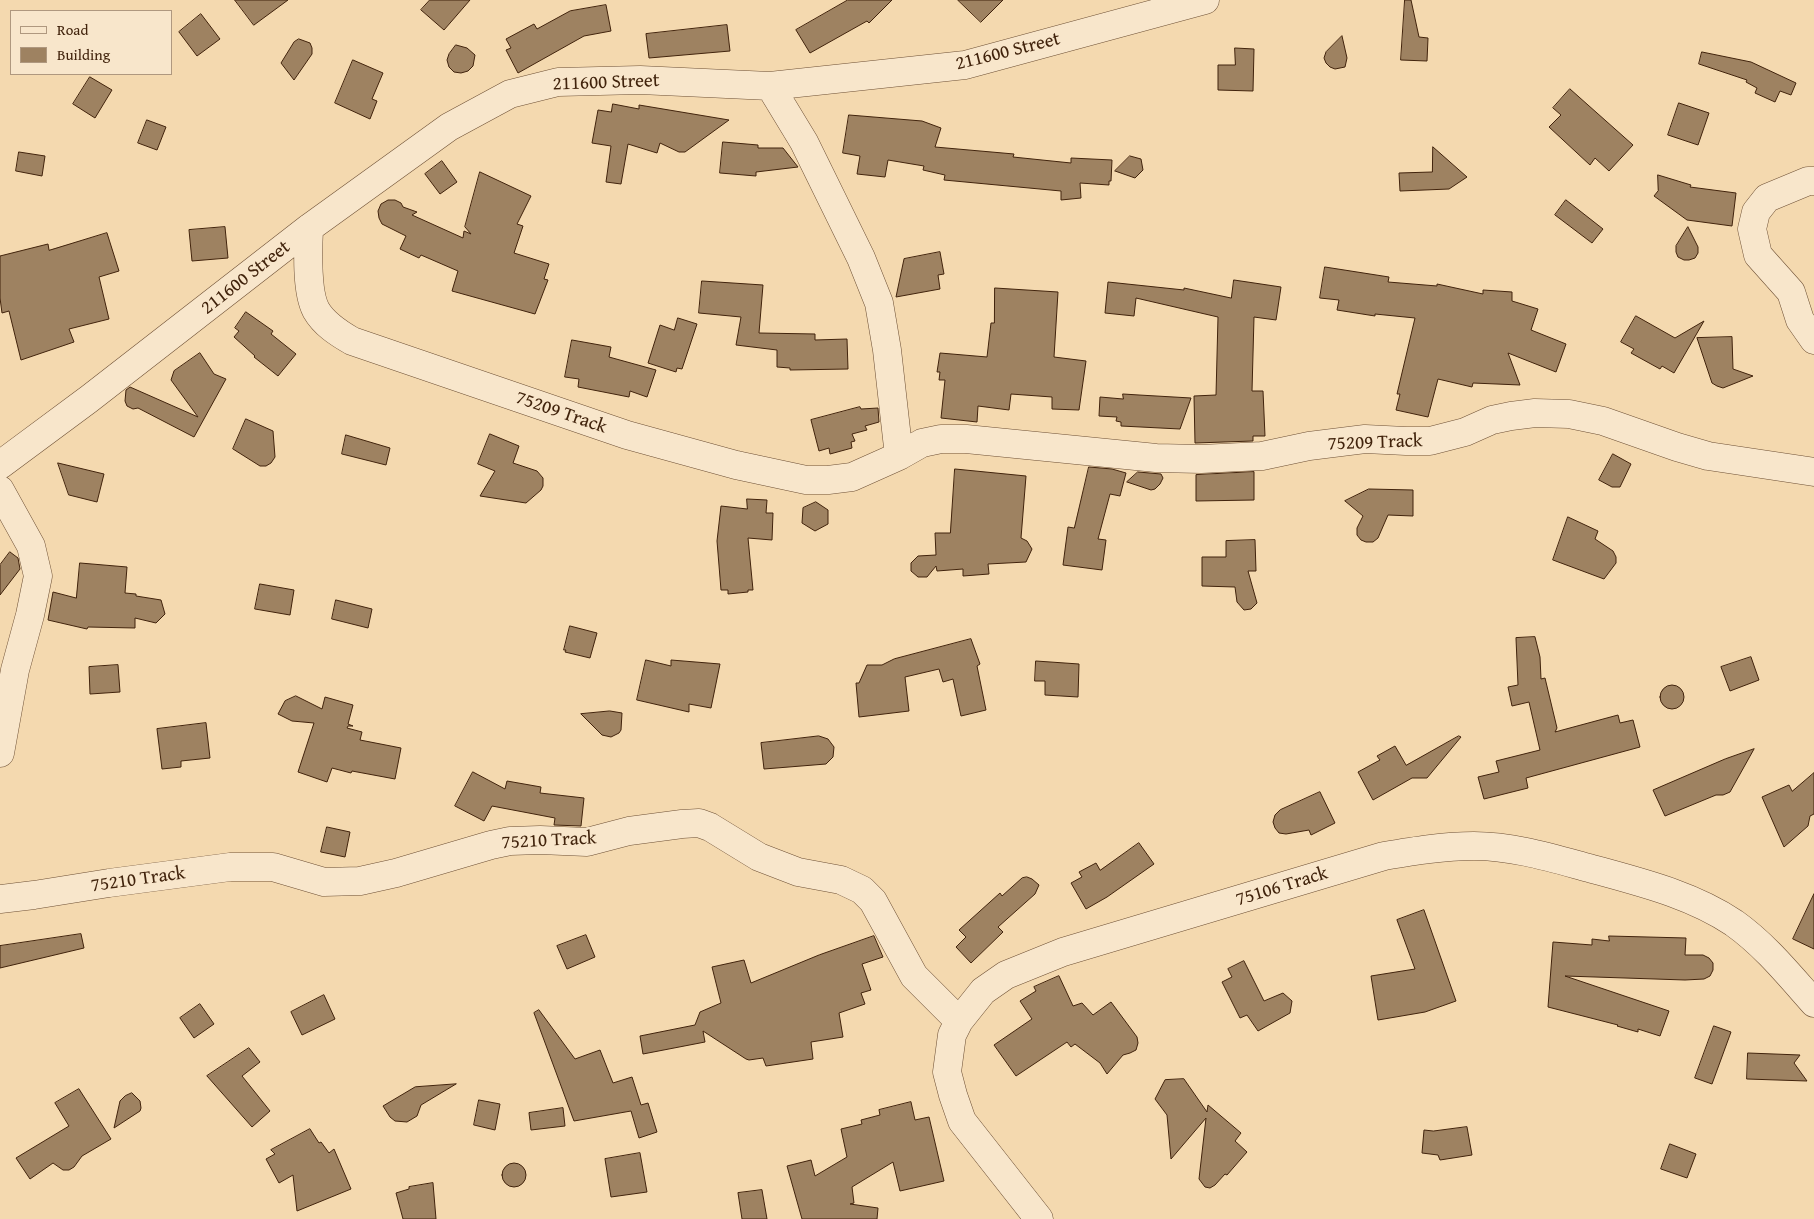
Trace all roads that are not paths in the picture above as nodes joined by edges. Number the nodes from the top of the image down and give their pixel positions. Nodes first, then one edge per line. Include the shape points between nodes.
1 (1205, 0) edge
2 (770, 86) junction
3 (1814, 181) edge
4 (309, 228) junction
5 (1814, 340) edge
6 (899, 456) junction
7 (0, 465) edge
8 (1814, 472) edge
9 (0, 490) edge
10 (0, 753) edge
11 (0, 899) edge
12 (1814, 1003) edge
13 (959, 1021) junction
14 (1039, 1219) edge

1 - 2 street, 211600 Street via 965,65
2 - 4 street, 211600 Street via 640,80 558,82 510,94 449,127
2 - 6 street via 804,142 861,258 879,303
3 - 5 street via 1808,180 1767,198 1756,212 1752,229 1758,255 1791,292 1800,320
4 - 6 street, 75209 Track via 311,295 316,310 337,332 352,341 627,435 736,465 806,480 852,477
4 - 7 street, 211600 Street
6 - 8 street, 75209 Track via 922,443 966,438 1156,458 1201,460 1262,456 1366,439 1430,441 1465,432 1492,420 1535,413 1569,414 1603,421 1708,456
9 - 10 street via 31,546 38,576 15,670
11 - 13 street, 75210 Track via 230,867 273,867 324,882 360,881 491,845 540,840 587,842 629,831 699,823 759,857 798,872 841,880 862,890 873,901 914,976
12 - 13 street, 75106 Track via 1759,943 1732,922 1682,895 1530,853 1476,846 1425,849 1384,856 1063,952 1006,976 983,991
13 - 14 street, 75106 Track via 952,1035 948,1072 962,1122

